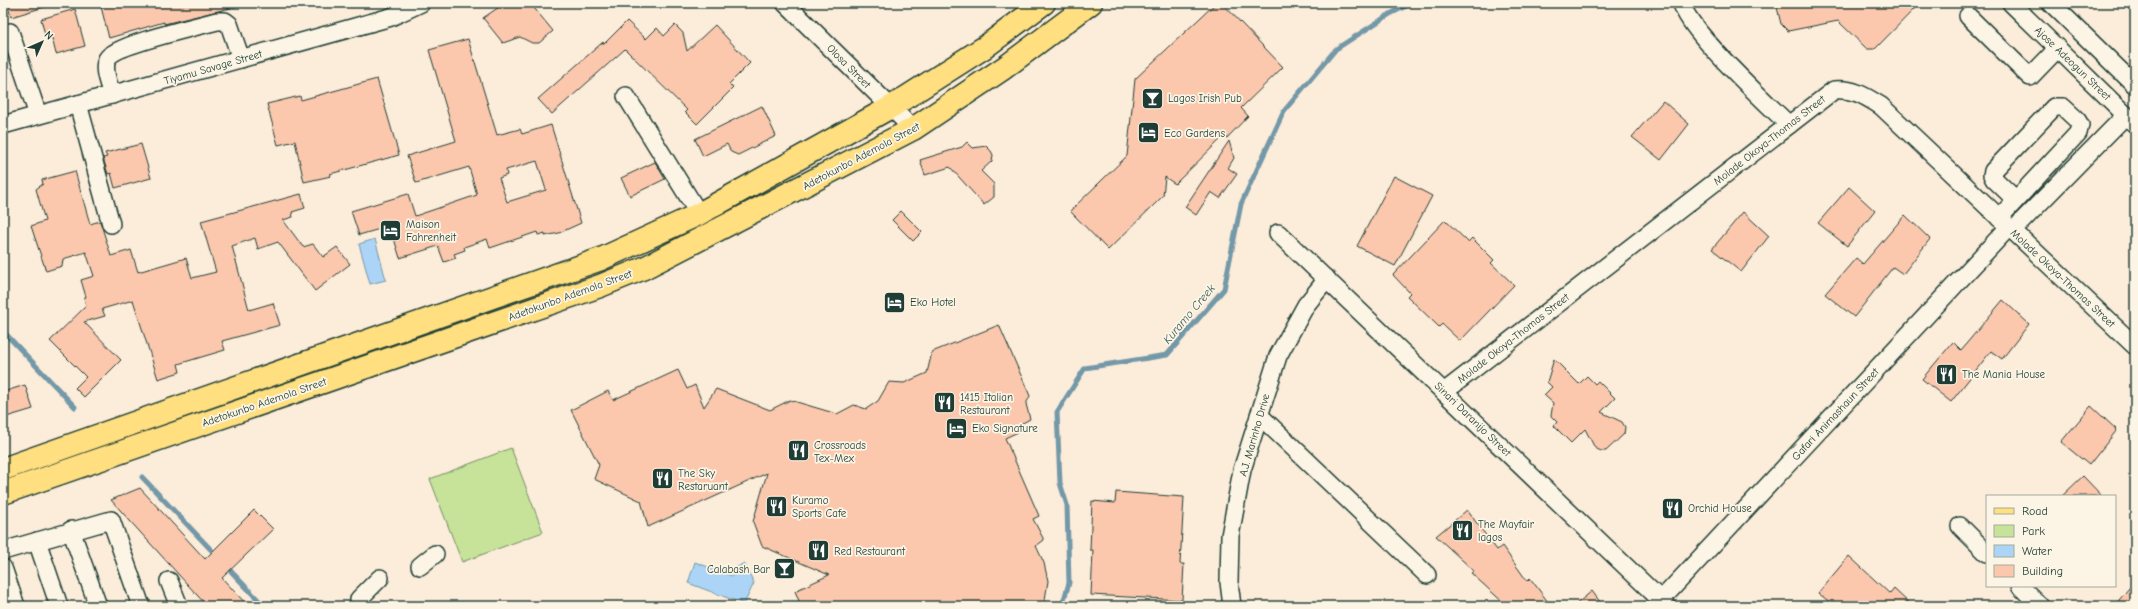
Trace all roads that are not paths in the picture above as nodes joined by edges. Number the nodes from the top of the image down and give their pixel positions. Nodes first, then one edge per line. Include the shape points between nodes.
1 (421, 3) edge
2 (785, 3) edge
3 (1044, 3) edge
4 (1091, 3) edge
5 (1682, 3) edge
6 (2011, 3) edge
7 (2051, 3) edge
8 (1968, 16) dead end
9 (10, 32) dead end
10 (2058, 48) junction
11 (241, 59) junction
12 (2133, 78) edge
13 (112, 95) junction
14 (626, 96) dead end
15 (78, 104) junction
16 (891, 107) junction
17 (38, 115) junction
18 (2131, 119) edge
19 (3, 125) edge
20 (1789, 125) junction
21 (913, 130) junction
22 (2016, 200) junction
23 (699, 214) junction
24 (2010, 222) junction
25 (111, 224) dead end
26 (1278, 233) dead end
27 (1327, 279) junction
28 (2135, 346) edge
29 (1444, 392) junction
30 (1259, 415) junction
31 (3, 469) edge
32 (3, 493) edge
33 (1960, 526) dead end
34 (71, 530) junction
35 (37, 541) junction
36 (3, 551) edge
37 (1986, 552) edge
38 (435, 554) dead end
39 (420, 566) dead end
40 (3, 568) edge
41 (1427, 574) dead end
42 (380, 578) dead end
43 (169, 581) dead end
44 (2021, 587) edge
45 (359, 599) dead end
46 (1664, 603) edge
47 (16, 606) edge
48 (59, 606) edge
49 (98, 606) edge
50 (141, 606) edge
51 (179, 606) edge
52 (1232, 606) edge
53 (2040, 606) edge

1 - 11 street, Tiyamu Savage Street via 391,17
2 - 16 street, Olosa Street
3 - 16 main road, Adetokunbo Ademola Street via 985,47
4 - 21 main road, Adetokunbo Ademola Street via 1004,68
5 - 20 street via 1692,23 1717,53
6 - 10 street, Ajose Adeogun Street
7 - 12 street
8 - 10 street via 2030,77
9 - 17 street
10 - 18 street, Ajose Adeogun Street
11 - 13 street, Tiyamu Savage Street
11 - 13 street via 229,24 217,21 128,46 112,53 107,59 105,69
13 - 15 street, Tiyamu Savage Street
14 - 23 street
15 - 17 street, Tiyamu Savage Street
15 - 25 street
16 - 21 street, Olosa Street
16 - 23 main road, Adetokunbo Ademola Street
17 - 19 street, Tiyamu Savage Street
18 - 24 street
20 - 24 street, Molade Okoya-Thomas Street via 1834,90 1846,89 1861,93 1880,106
20 - 29 street, Molade Okoya-Thomas Street
21 - 32 main road, Adetokunbo Ademola Street via 644,268 600,286
22 - 22 street via 1994,179 1993,171 2054,107 2063,107 2080,125 2078,133
22 - 24 street
23 - 31 main road, Adetokunbo Ademola Street via 601,259
24 - 28 street, Molade Okoya-Thomas Street
24 - 46 street, Gafari Animashaun Street
26 - 27 street, Sinari Daranijo Street
27 - 29 street, Sinari Daranijo Street
27 - 30 street, A.J. Marinho Drive via 1306,306 1278,356
29 - 46 street, Sinari Daranijo Street
30 - 41 street
30 - 52 street, A.J. Marinho Drive via 1242,470 1230,536 1229,582
33 - 37 street
34 - 35 street
34 - 49 street
34 - 50 street via 111,520
35 - 36 street
35 - 48 street
38 - 39 street
40 - 47 street
42 - 45 street
43 - 51 street
44 - 53 street

